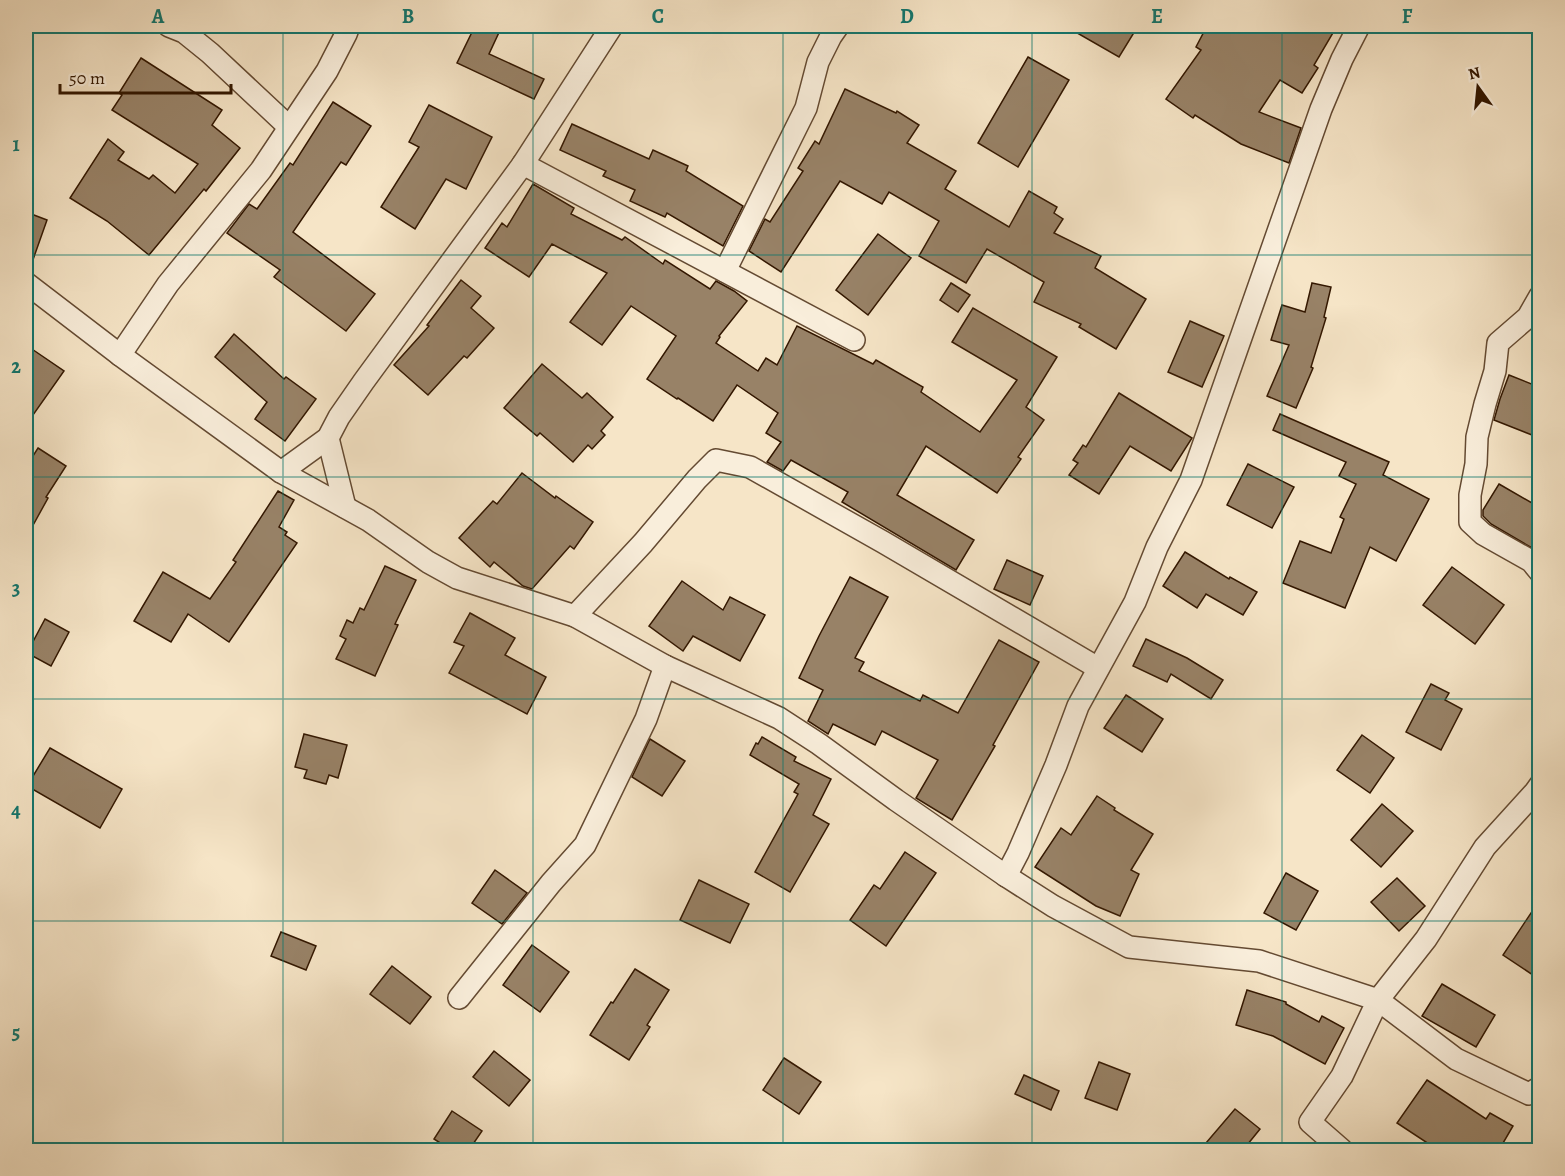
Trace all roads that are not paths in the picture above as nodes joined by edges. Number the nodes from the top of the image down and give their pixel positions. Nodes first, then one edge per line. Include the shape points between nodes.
1 (169, 26) edge
2 (349, 26) edge
3 (612, 26) edge
4 (838, 26) edge
5 (1359, 26) edge
6 (288, 126) junction
7 (523, 164) junction
8 (725, 271) junction
9 (26, 283) edge
10 (1539, 296) edge
11 (854, 340) dead end
12 (120, 355) junction
13 (328, 438) junction
14 (281, 472) junction
15 (345, 507) junction
16 (1539, 573) edge
17 (575, 616) junction
18 (665, 666) junction
19 (1098, 668) junction
20 (1539, 785) edge
21 (1005, 876) junction
22 (459, 998) dead end
23 (1378, 999) junction
24 (1539, 1087) edge
25 (1342, 1150) edge

1 - 6 street via 210,52
2 - 6 street via 327,71
3 - 7 street
4 - 8 street via 818,63 806,108
5 - 19 street via 1321,110 1191,480 1135,602
6 - 12 street via 261,170 168,284
7 - 8 street
7 - 13 street via 364,381
8 - 11 street
9 - 12 street
10 - 16 street via 1528,317 1498,343 1495,371 1477,437 1470,522 1483,534 1531,561
12 - 14 street
13 - 14 street
13 - 15 street
14 - 15 street
15 - 17 street via 457,578
17 - 18 street
17 - 19 street via 716,460 750,467
18 - 21 street via 779,718
18 - 22 street via 646,719 585,845
19 - 21 street
20 - 23 street via 1485,847 1426,939
21 - 23 street via 1129,947 1259,961
23 - 24 street via 1456,1059 1529,1094
23 - 25 street via 1342,1076 1310,1122

